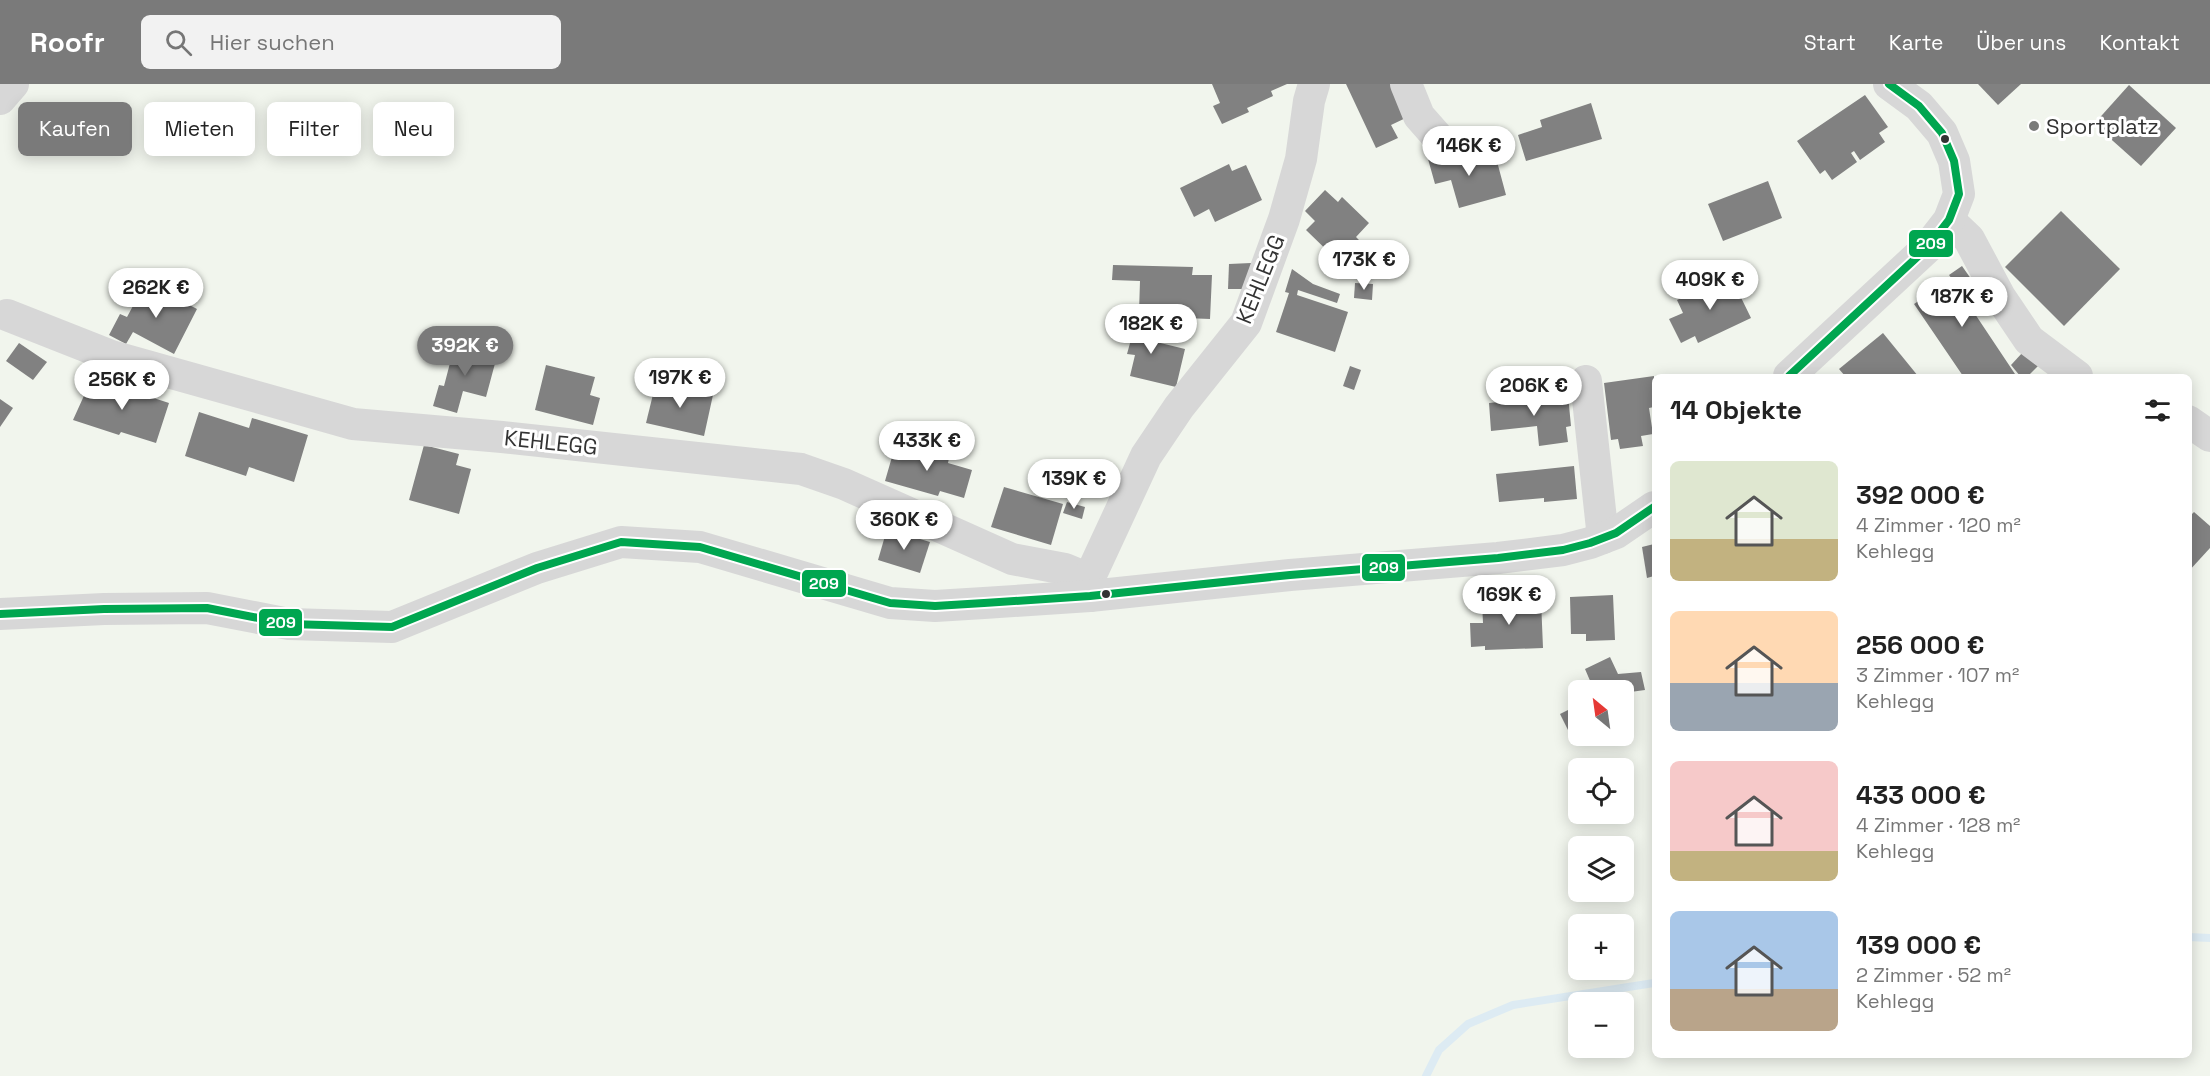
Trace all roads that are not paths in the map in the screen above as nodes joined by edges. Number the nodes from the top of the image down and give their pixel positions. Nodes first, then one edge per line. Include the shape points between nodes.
1 (13, 84) edge
2 (1314, 84) edge
3 (1406, 84) edge
4 (1893, 85) edge
5 (0, 99) edge
6 (1442, 141) dead end
7 (1949, 220) junction
8 (7, 315) dead end
9 (1791, 374) edge
10 (2074, 374) edge
11 (1586, 381) dead end
12 (2192, 424) edge
13 (2210, 436) edge
14 (1652, 508) edge
15 (1603, 538) junction
16 (1090, 587) junction
17 (0, 614) edge

1 - 5 street
2 - 16 street, KEHLEGG via 1301,159 1284,219 1246,323 1179,407 1146,456
3 - 6 street via 1419,116
4 - 7 street via 1919,106 1942,133 1954,161 1959,195
7 - 9 street via 1928,246
7 - 10 street via 1969,239 2029,340
8 - 16 street, KEHLEGG via 111,356 353,424 801,469 844,484 1012,559 1065,569
11 - 15 street
12 - 13 street
14 - 15 street, KEHLEGG
15 - 16 street, KEHLEGG via 1563,550 1498,558
16 - 17 street, KEHLEGG via 935,606 890,603 700,547 621,542 537,568 392,627 289,624 207,608

